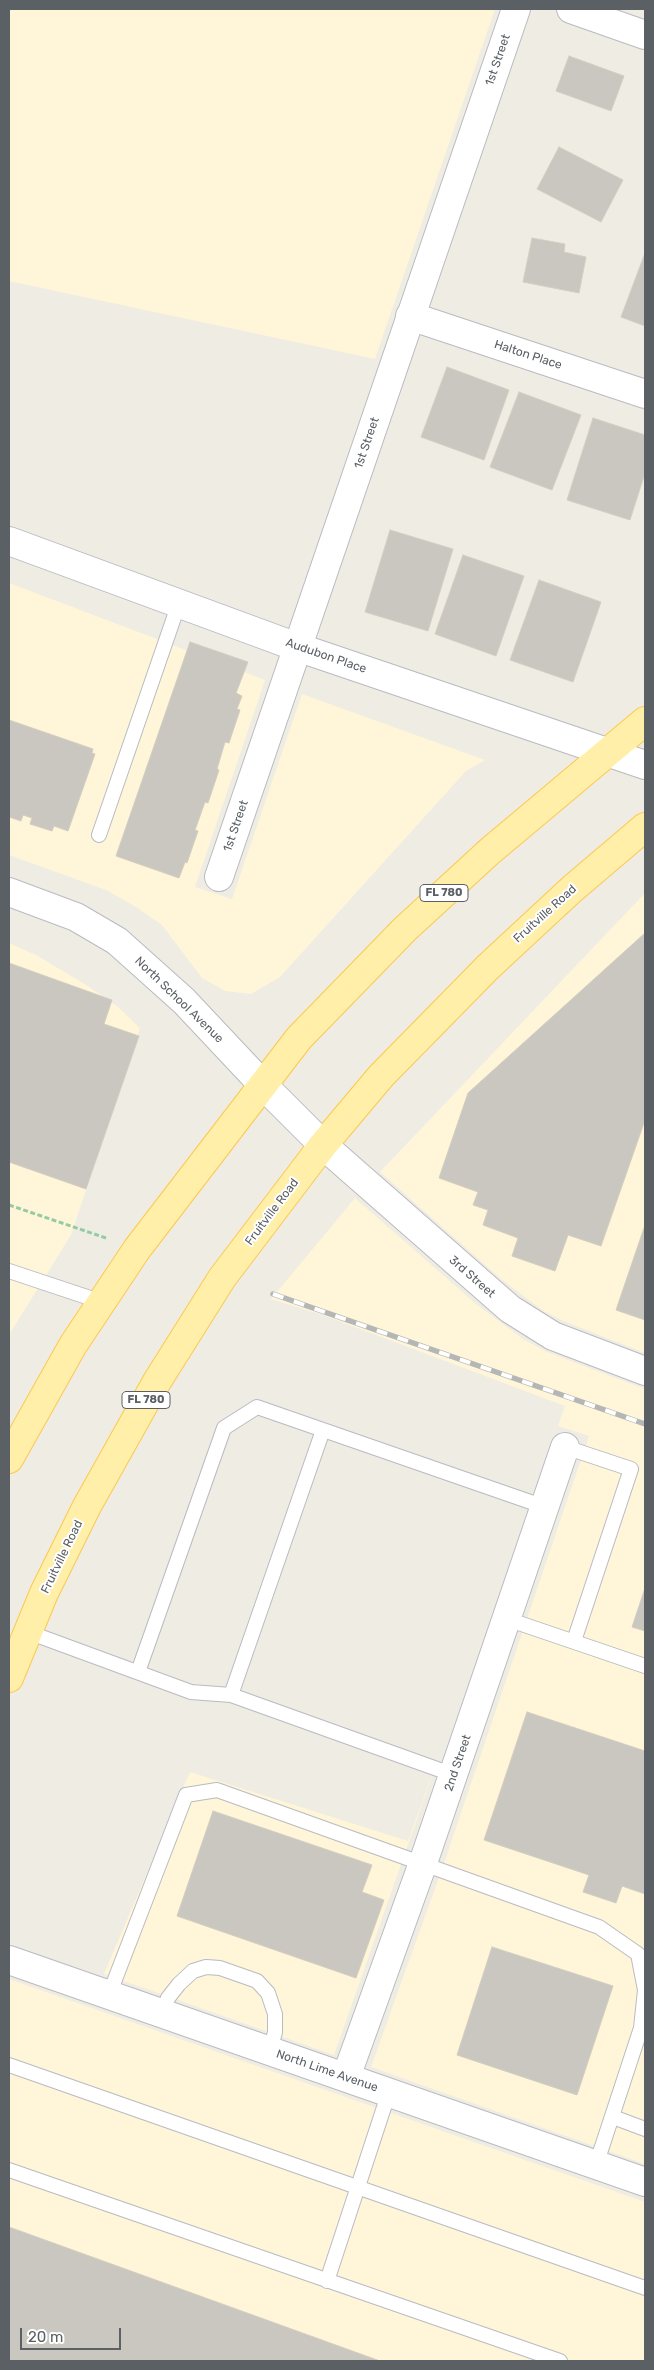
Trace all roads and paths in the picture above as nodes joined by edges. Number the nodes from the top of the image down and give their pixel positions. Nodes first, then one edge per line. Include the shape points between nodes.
1 (516, 9) edge
2 (571, 9) edge
3 (645, 35) edge
4 (410, 316) junction
5 (645, 394) edge
6 (9, 541) edge
7 (179, 603) junction
8 (297, 647) junction
9 (645, 721) edge
10 (608, 752) junction
11 (645, 765) edge
12 (645, 827) edge
13 (99, 835) dead end
14 (219, 877) dead end
15 (9, 892) edge
16 (262, 1084) junction
17 (323, 1145) junction
18 (9, 1205) edge
19 (137, 1249) junction
20 (9, 1271) edge
21 (102, 1302) junction
22 (645, 1371) edge
23 (323, 1430) junction
24 (565, 1446) joint
25 (9, 1459) edge
26 (545, 1507) junction
27 (507, 1619) junction
28 (28, 1632) junction
29 (574, 1641) junction
30 (645, 1666) edge
31 (138, 1672) junction
32 (9, 1678) edge
33 (231, 1695) junction
34 (454, 1775) junction
35 (423, 1863) junction
36 (642, 1951) edge
37 (9, 1960) edge
38 (109, 1995) junction
39 (162, 2013) junction
40 (270, 2051) junction
41 (9, 2065) edge
42 (346, 2078) junction
43 (389, 2092) junction
44 (613, 2116) junction
45 (645, 2128) edge
46 (596, 2166) junction
47 (9, 2170) edge
48 (645, 2182) edge
49 (358, 2187) junction
50 (327, 2281) junction
51 (645, 2288) edge
52 (560, 2361) edge

1 - 4 street, 1st Street
2 - 3 street
4 - 5 street, Halton Place
4 - 8 street, 1st Street
6 - 7 street, Audubon Place
7 - 8 street, Audubon Place
7 - 13 lane
8 - 10 street, Audubon Place
8 - 14 street, 1st Street
9 - 10 main road, FL 780
10 - 11 street, Audubon Place
10 - 16 main road, FL 780 via 490,851 405,929 299,1038
12 - 17 main road, Fruitville Road / FL 780 via 488,967 381,1076
15 - 16 street, North School Avenue via 76,917 117,941 184,1001
16 - 17 street, North School Avenue
16 - 19 main road, FL 780
17 - 22 street, 3rd Street via 510,1309 553,1336
17 - 28 main road, Fruitville Road / FL 780 via 222,1278 156,1383 87,1506
18 - 19 path
19 - 21 main road, FL 780
20 - 21 lane
21 - 25 main road, FL 780 via 73,1345
23 - 26 lane
23 - 31 lane via 257,1407 224,1428
23 - 33 lane
24 - 26 street, 2nd Street
24 - 29 lane via 631,1469
26 - 27 street, 2nd Street
27 - 29 lane
27 - 34 street, 2nd Street
28 - 31 lane
28 - 32 main road, Fruitville Road / FL 780
29 - 30 lane
31 - 33 lane via 191,1692
33 - 34 lane
34 - 35 street, 2nd Street
35 - 36 lane via 599,1927
35 - 38 lane via 217,1790 186,1795
35 - 42 street, 2nd Street
36 - 44 lane via 645,1990 641,2028
37 - 38 street, North Lime Avenue
38 - 39 street, North Lime Avenue
39 - 40 street, North Lime Avenue
39 - 40 lane via 168,1998 193,1971 206,1967 229,1971 257,1981 268,1993 275,2014
40 - 42 street, North Lime Avenue
41 - 49 lane
42 - 43 street, North Lime Avenue
43 - 46 street, North Lime Avenue
43 - 49 lane
44 - 45 lane
44 - 46 lane
46 - 48 street, North Lime Avenue
47 - 50 lane
49 - 50 lane
49 - 51 lane
50 - 52 lane

